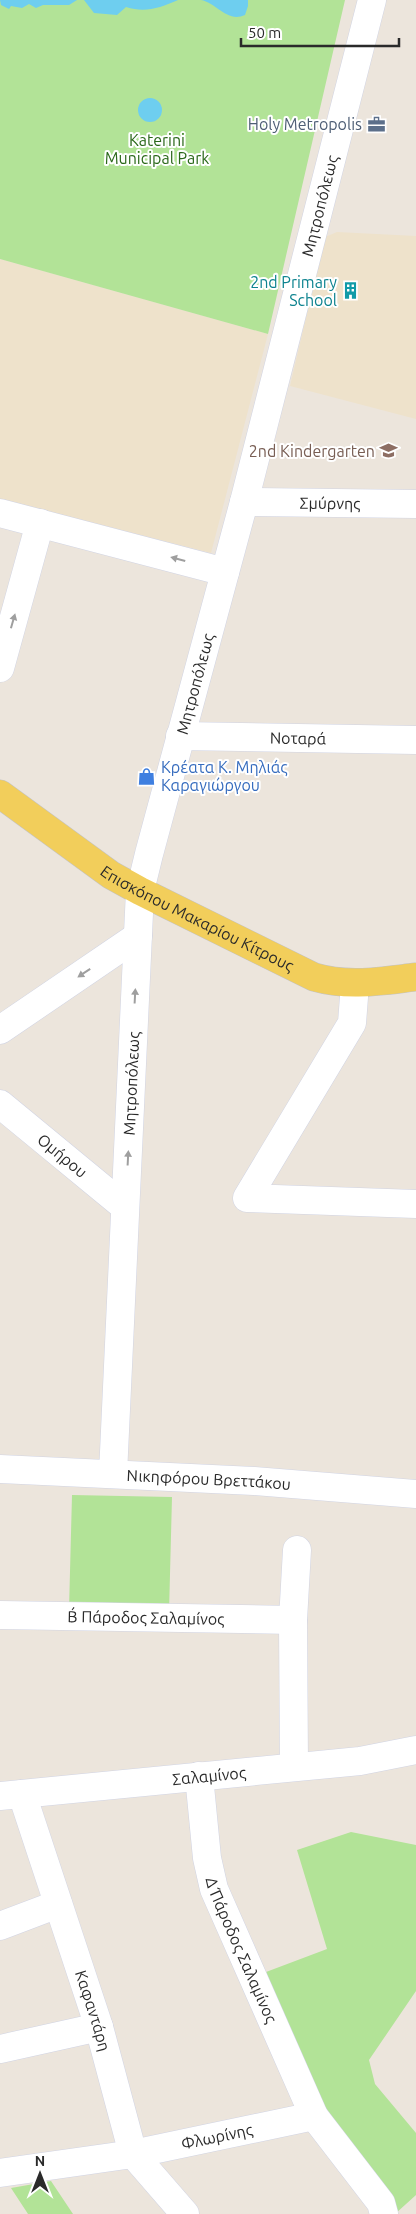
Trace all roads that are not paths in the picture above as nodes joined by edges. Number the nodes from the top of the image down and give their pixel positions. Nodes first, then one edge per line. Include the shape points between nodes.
1 (372, 0) edge
2 (244, 502) junction
3 (416, 504) edge
4 (0, 513) edge
5 (40, 523) junction
6 (225, 572) junction
7 (0, 668) edge
8 (180, 736) junction
9 (416, 740) edge
10 (0, 794) edge
11 (140, 892) junction
12 (138, 936) junction
13 (416, 978) edge
14 (355, 984) junction
15 (0, 1030) edge
16 (0, 1104) edge
17 (416, 1204) edge
18 (126, 1207) junction
19 (0, 1469) edge
20 (113, 1474) junction
21 (416, 1494) edge
22 (297, 1550) dead end
23 (0, 1615) edge
24 (293, 1620) junction
25 (416, 1750) edge
26 (294, 1767) junction
27 (199, 1776) junction
28 (11, 1795) edge
29 (58, 1904) junction
30 (0, 1926) edge
31 (99, 2027) junction
32 (0, 2049) edge
33 (314, 2116) junction
34 (133, 2154) junction
35 (0, 2173) edge
36 (185, 2214) edge
37 (384, 2214) edge

1 - 2 street, Μητροπόλεως
2 - 3 street, Σμύρνης
2 - 6 street, Μητροπόλεως
4 - 5 street
6 -> 5 street
7 -> 5 street
6 - 8 street, Μητροπόλεως
8 - 9 street, Νοταρά
8 - 11 street, Μητροπόλεως
10 - 11 main road, Επισκόπου Μακαρίου Κίτρους via 111,875
11 - 12 street, Μητροπόλεως
11 - 14 main road, Επισκόπου Μακαρίου Κίτρους via 314,977 334,983
12 -> 15 street
18 -> 12 street, Μητροπόλεως
13 - 14 main road, Επισκόπου Μακαρίου Κίτρους
14 - 17 street via 352,1023 247,1198
16 - 18 street, Ομήρου
18 - 20 street, Μητροπόλεως
19 - 20 street, Νικηφόρου Βρεττάκου
20 - 21 street, Νικηφόρου Βρεττάκου
22 - 24 street
23 - 24 street, Β΄ Πάροδος Σαλαμίνος
24 - 26 street
25 - 26 street, Σαλαμίνος via 360,1761
26 - 27 street, Σαλαμίνος
27 - 28 street, Σαλαμίνος
27 - 33 street, Δ΄ Πάροδος Σαλαμίνος via 207,1858 214,1889
28 - 29 street, Καφαντάρη
29 - 30 street
29 - 31 street, Καφαντάρη
31 - 32 street
31 - 34 street, Καφαντάρη
33 - 34 street, Φλωρίνης
33 - 37 street via 382,2203
34 - 35 street, Φλωρίνης
34 - 36 street, Καφαντάρη

